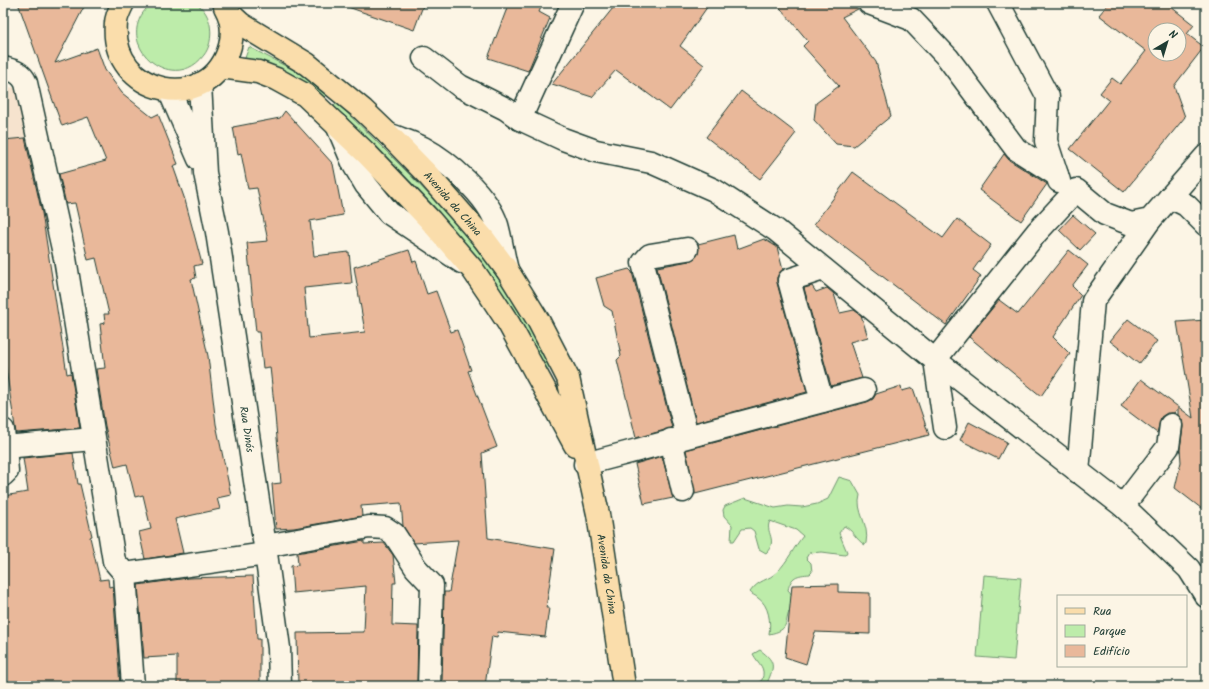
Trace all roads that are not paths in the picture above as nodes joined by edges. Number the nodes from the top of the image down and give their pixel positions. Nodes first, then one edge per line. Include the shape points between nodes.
1 (123, 3) edge
2 (572, 3) edge
3 (869, 3) edge
4 (998, 3) edge
5 (225, 7) edge
6 (424, 58) dead end
7 (221, 67) junction
8 (3, 68) edge
9 (200, 84) junction
10 (169, 90) junction
11 (520, 119) junction
12 (1206, 156) edge
13 (205, 173) junction
14 (1058, 175) junction
15 (1170, 197) junction
16 (1063, 202) junction
17 (1150, 220) junction
18 (1206, 225) edge
19 (687, 249) dead end
20 (823, 269) junction
21 (935, 360) junction
22 (864, 390) dead end
23 (822, 401) junction
24 (1171, 425) dead end
25 (945, 428) dead end
26 (4, 438) edge
27 (679, 438) junction
28 (93, 439) junction
29 (585, 464) junction
30 (1078, 472) junction
31 (3, 476) edge
32 (683, 491) dead end
33 (1123, 506) junction
34 (266, 550) junction
35 (125, 574) junction
36 (1206, 596) edge
37 (133, 686) edge
38 (280, 686) edge
39 (429, 686) edge
40 (624, 686) edge

1 - 10 main road via 116,22 116,43 123,62 135,76 151,86
2 - 11 street
3 - 14 street via 911,19 948,58 1016,149
4 - 14 street via 1048,97 1046,141
5 - 7 main road via 231,26 231,40
5 - 29 main road, Avenida da China via 241,24 307,64 363,110 456,206 507,270 538,320 568,378
6 - 11 street via 460,86 506,109
7 - 9 main road
7 - 29 main road, Avenida da China via 258,72 306,95 430,220 473,270 509,324
8 - 28 street via 17,71 26,83 65,258
9 - 10 main road via 185,89
9 - 13 street
10 - 13 street
11 - 20 street via 596,151 651,162 714,190 776,230
12 - 15 street
13 - 34 street, Rua Dinós via 217,232
14 - 16 street
15 - 17 street
15 - 18 street via 1186,205
16 - 17 street via 1076,190 1105,214 1131,224
16 - 21 street
17 - 30 street via 1093,301
19 - 27 street via 650,255 643,263
20 - 21 street
20 - 23 street via 789,280
21 - 25 street
21 - 30 street
22 - 23 street
23 - 27 street
24 - 33 street via 1168,448
26 - 28 street
26 - 31 street via 7,471
27 - 29 street
27 - 32 street
28 - 35 street via 114,561
29 - 40 main road, Avenida da China via 598,514
30 - 33 street
33 - 36 street via 1189,569
34 - 35 street
34 - 38 street, Rua Dinós via 279,648
34 - 39 street via 369,527 384,528 394,534 416,568 432,585
35 - 37 street

